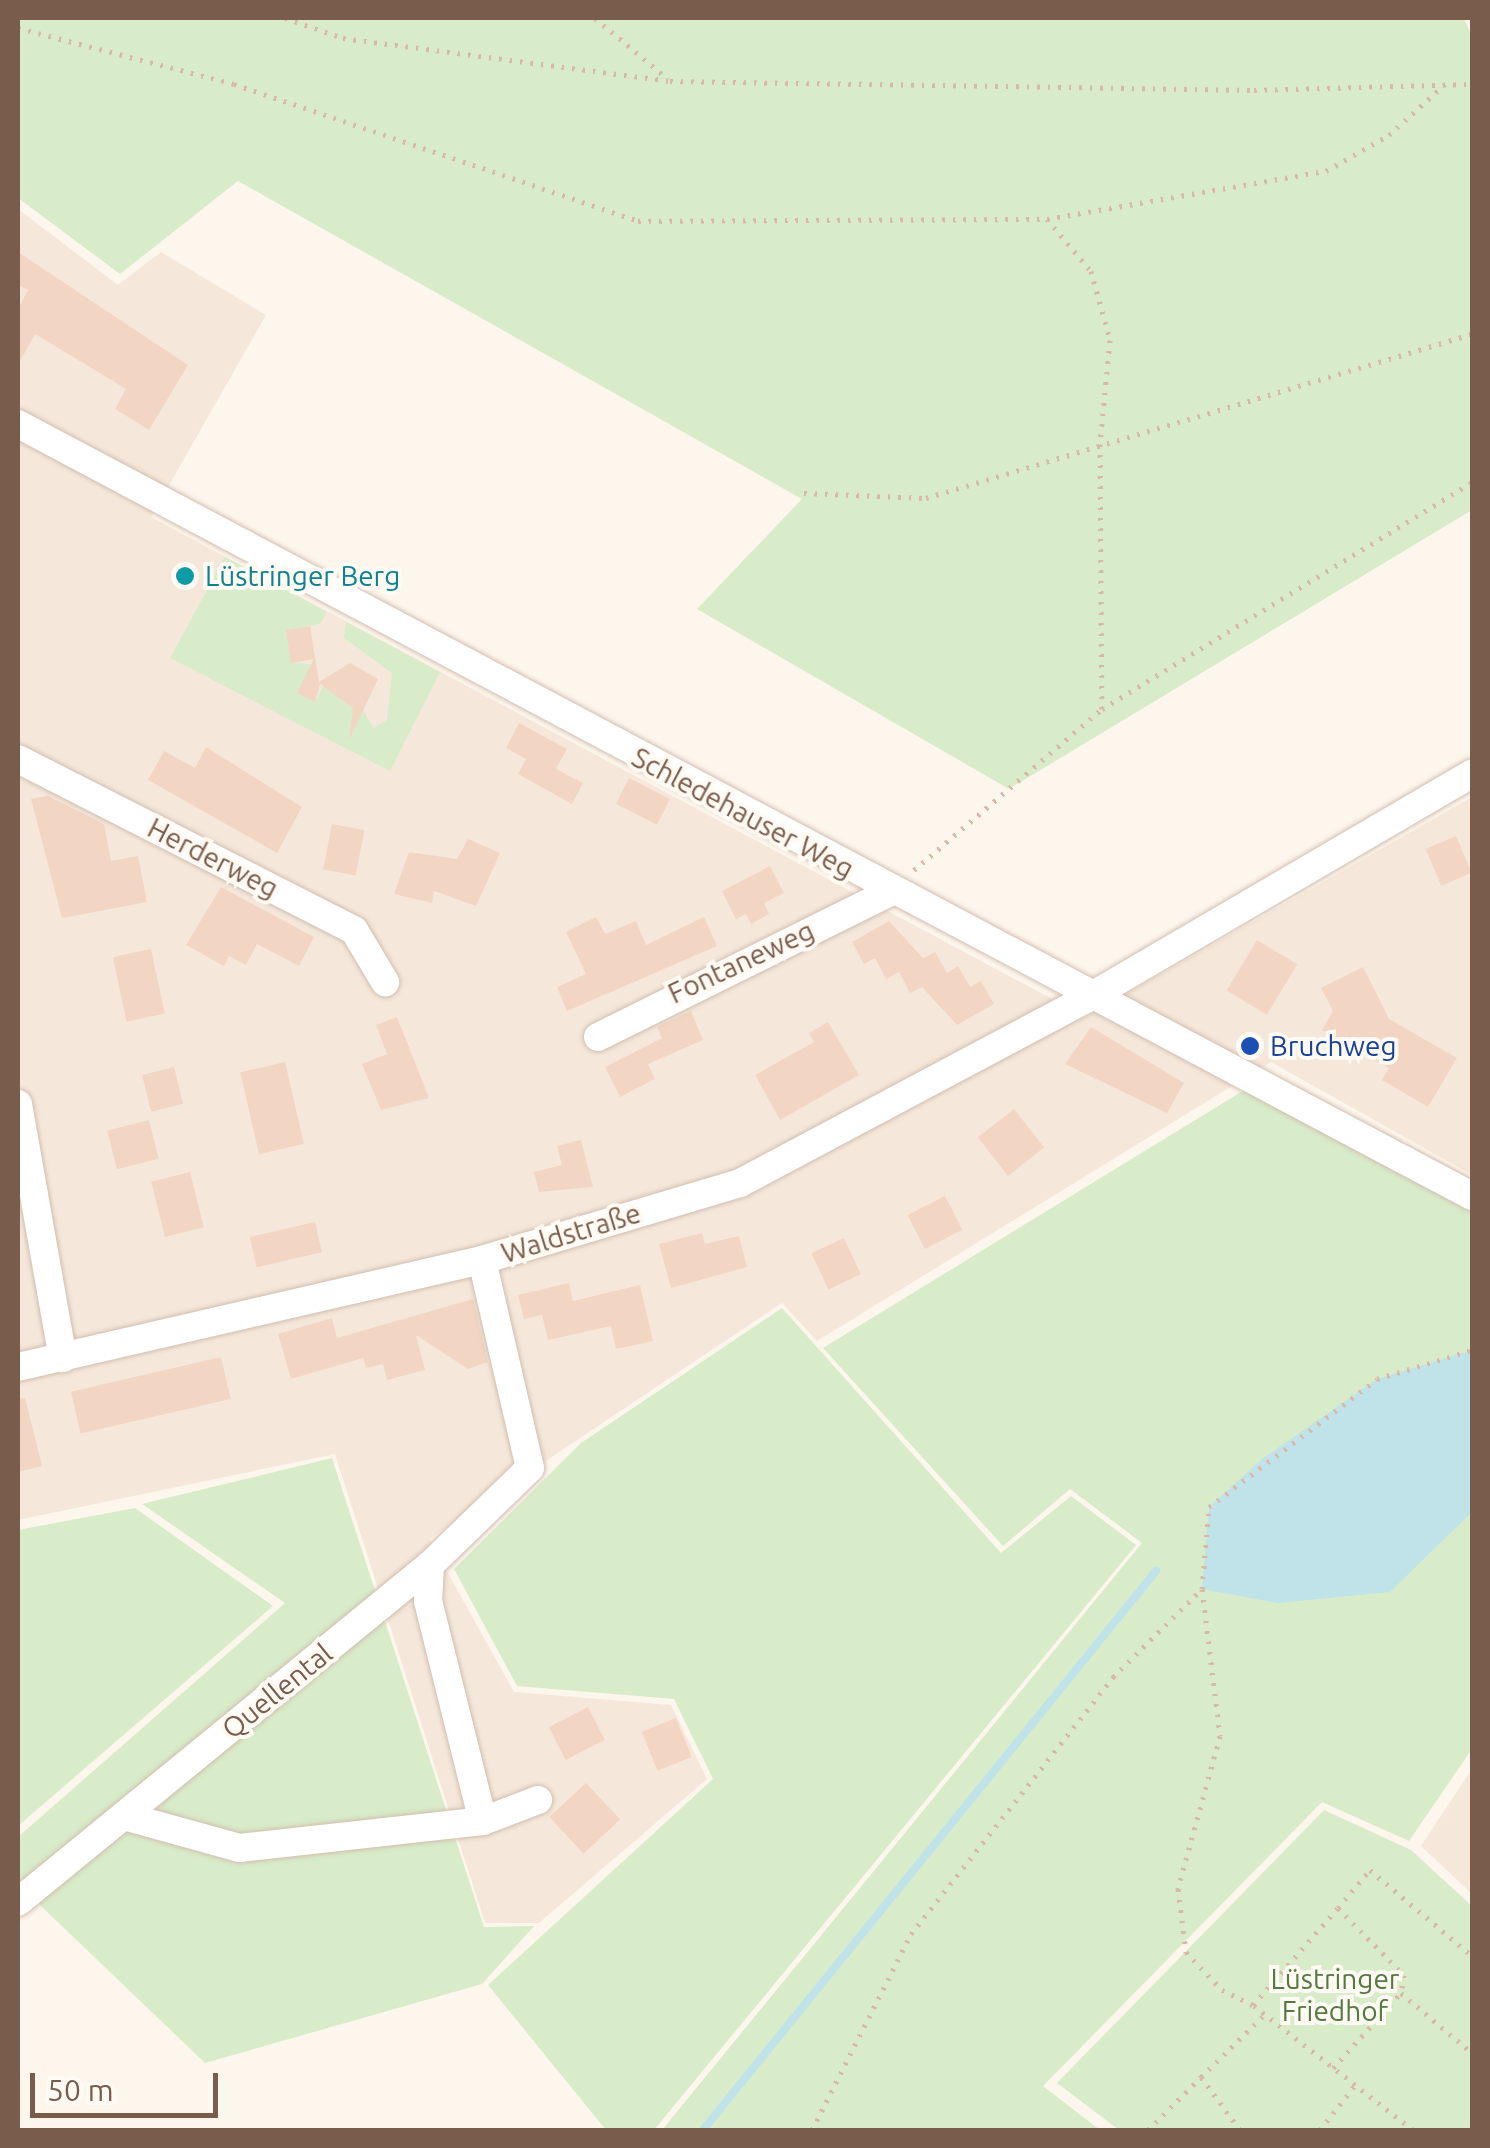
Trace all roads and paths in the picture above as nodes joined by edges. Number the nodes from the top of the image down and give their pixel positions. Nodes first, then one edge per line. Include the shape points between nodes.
1 (285, 18) edge
2 (594, 18) edge
3 (18, 28) edge
4 (670, 80) junction
5 (1445, 84) junction
6 (1472, 84) edge
7 (1047, 219) junction
8 (1472, 334) edge
9 (18, 424) edge
10 (1100, 444) junction
11 (1472, 482) edge
12 (804, 493) dead end
13 (1102, 710) junction
14 (18, 759) edge
15 (1472, 774) edge
16 (888, 893) junction
17 (385, 982) dead end
18 (1088, 998) junction
19 (598, 1037) dead end
20 (18, 1104) edge
21 (1472, 1196) edge
22 (482, 1260) junction
23 (1472, 1350) edge
24 (64, 1358) junction
25 (18, 1368) edge
26 (430, 1566) junction
27 (1202, 1589) junction
28 (538, 1800) dead end
29 (124, 1816) junction
30 (482, 1821) junction
31 (18, 1902) edge
32 (1338, 1908) junction
33 (1472, 1956) edge
34 (1401, 1993) junction
35 (1252, 2004) junction
36 (1265, 2014) junction
37 (1472, 2053) edge
38 (1334, 2068) junction
39 (1201, 2077) junction
40 (1355, 2085) junction
41 (812, 2130) edge
42 (1148, 2130) edge
43 (1240, 2130) edge
44 (1320, 2130) edge
45 (1412, 2130) edge

1 - 4 path via 343,38
2 - 4 path
3 - 7 path via 234,84 638,222
4 - 5 path via 1254,90
5 - 6 path
5 - 7 path via 1389,135 1326,171
7 - 10 path via 1091,271 1110,340
8 - 10 path
9 - 16 street, Schledehauser Weg via 342,608
10 - 12 path via 926,498
10 - 13 path
11 - 13 path
13 - 16 path
14 - 17 street, Herderweg via 354,930
15 - 18 street
16 - 18 street, Schledehauser Weg
16 - 19 street, Fontaneweg
18 - 21 street, Schledehauser Weg
18 - 22 street, Waldstraße via 740,1183
20 - 24 street
22 - 24 street, Waldstraße
22 - 26 street, Quellental via 530,1468
23 - 27 path via 1377,1379 1262,1459 1209,1508
24 - 25 street, Waldstraße
26 - 29 street, Quellental
26 - 30 street via 428,1601
27 - 35 path via 1220,1736 1178,1889 1186,1952 1222,1990
27 - 41 path via 1113,1678 911,1934
28 - 30 street
29 - 30 street via 239,1848
29 - 31 street, Quellental
32 - 33 path via 1370,1870
32 - 34 path via 1404,1975
32 - 35 path
34 - 37 path
34 - 38 path
35 - 36 path
36 - 38 path
36 - 39 path
38 - 40 path
39 - 42 path
39 - 43 path
40 - 44 path
40 - 45 path

